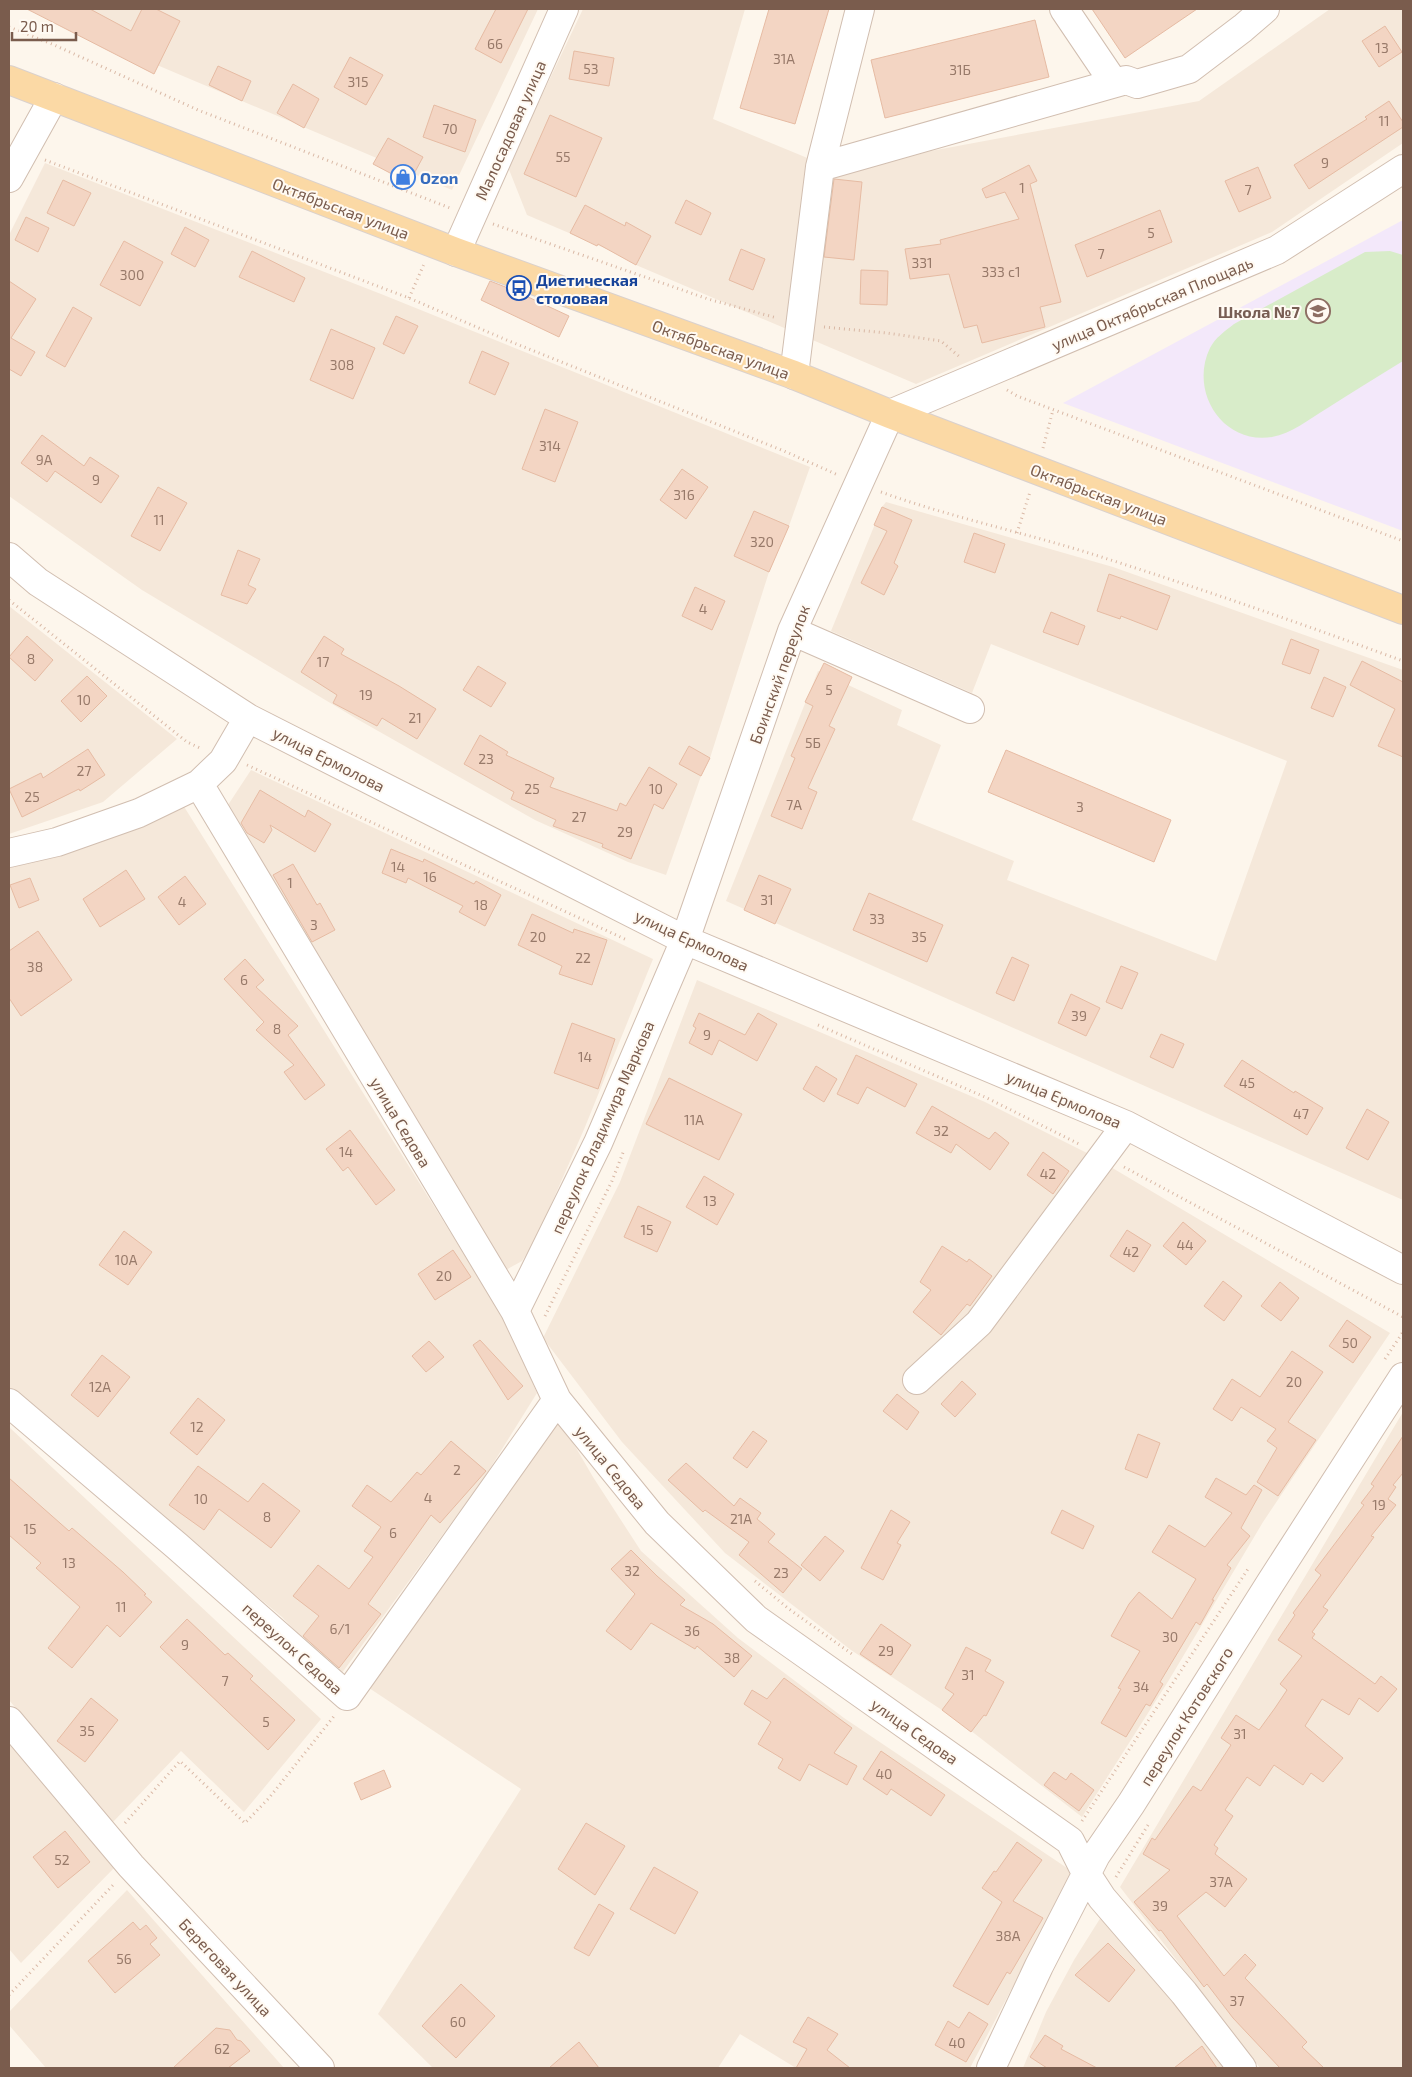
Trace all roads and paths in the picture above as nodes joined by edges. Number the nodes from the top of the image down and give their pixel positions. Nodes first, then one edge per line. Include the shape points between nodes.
1 (564, 9) edge
2 (860, 9) edge
3 (1064, 9) edge
4 (1265, 9) edge
5 (9, 27) edge
6 (9, 80) edge
7 (1114, 83) junction
8 (54, 97) junction
9 (25, 149) junction
10 (820, 167) junction
11 (1403, 169) edge
12 (9, 178) edge
13 (472, 216) junction
14 (456, 252) junction
15 (801, 325) junction
16 (794, 375) junction
17 (982, 375) junction
18 (890, 414) junction
19 (858, 484) junction
20 (1403, 541) edge
21 (9, 557) edge
22 (1403, 610) edge
23 (792, 631) junction
24 (1403, 661) edge
25 (970, 709) dead end
26 (248, 718) junction
27 (199, 784) junction
28 (9, 853) edge
29 (685, 940) junction
30 (1126, 1125) junction
31 (1403, 1270) edge
32 (515, 1311) junction
33 (1403, 1332) edge
34 (1392, 1371) edge
35 (917, 1380) dead end
36 (557, 1400) junction
37 (9, 1403) edge
38 (1250, 1565) dead end
39 (752, 1579) dead end
40 (860, 1660) dead end
41 (347, 1696) junction
42 (9, 1721) edge
43 (1073, 1817) dead end
44 (109, 1840) junction
45 (1092, 1865) junction
46 (131, 1866) junction
47 (1113, 1882) dead end
48 (9, 1995) edge
49 (320, 2068) edge
50 (992, 2068) edge
51 (1242, 2068) edge

1 - 13 street, Малосадовая улица
2 - 10 street
3 - 7 street
4 - 7 street via 1189,69 1137,84 1126,80
5 - 13 path via 198,110
6 - 8 main road, Октябрьская улица
7 - 10 street
8 - 9 street
8 - 14 main road, Октябрьская улица
9 - 12 street
9 - 19 path via 44,160 410,298 509,342 784,451
10 - 15 street
11 - 17 street, улица Октябрьская Площадь via 1277,250
13 - 14 street, Малосадовая улица
13 - 15 path via 708,300
14 - 16 main road, Октябрьская улица
15 - 16 street
15 - 17 path via 887,332 941,341
16 - 18 main road, Октябрьская улица
17 - 18 street, улица Октябрьская Площадь
17 - 20 path via 1018,396
18 - 19 street, Боинский переулок
18 - 22 main road, Октябрьская улица
19 - 23 street, Боинский переулок
19 - 24 path via 914,504 1168,578
21 - 26 street, улица Ермолова via 38,582
23 - 25 street
23 - 29 street, Боинский переулок
26 - 27 street via 223,761
26 - 29 street, улица Ермолова
27 - 28 street via 139,813 57,842
27 - 32 street, улица Седова
29 - 30 street, улица Ермолова
29 - 32 street, переулок Владимира Маркова via 598,1143
30 - 31 street, улица Ермолова
30 - 35 street via 979,1323
32 - 36 street, улица Седова
33 - 34 path
34 - 45 street, переулок Котовского via 1260,1598
36 - 41 street, переулок Седова
36 - 45 street, улица Седова via 657,1523 756,1620 1070,1840
37 - 41 street, переулок Седова
38 - 43 path via 1081,1823
39 - 40 path
41 - 44 path via 331,1723 244,1823 180,1762
42 - 44 street, Береговая улица
44 - 46 street, Береговая улица
45 - 47 path via 1107,1863
45 - 50 street, переулок Котовского via 1039,1966
45 - 51 street, улица Седова via 1102,1898
46 - 48 path
46 - 49 street, Береговая улица

